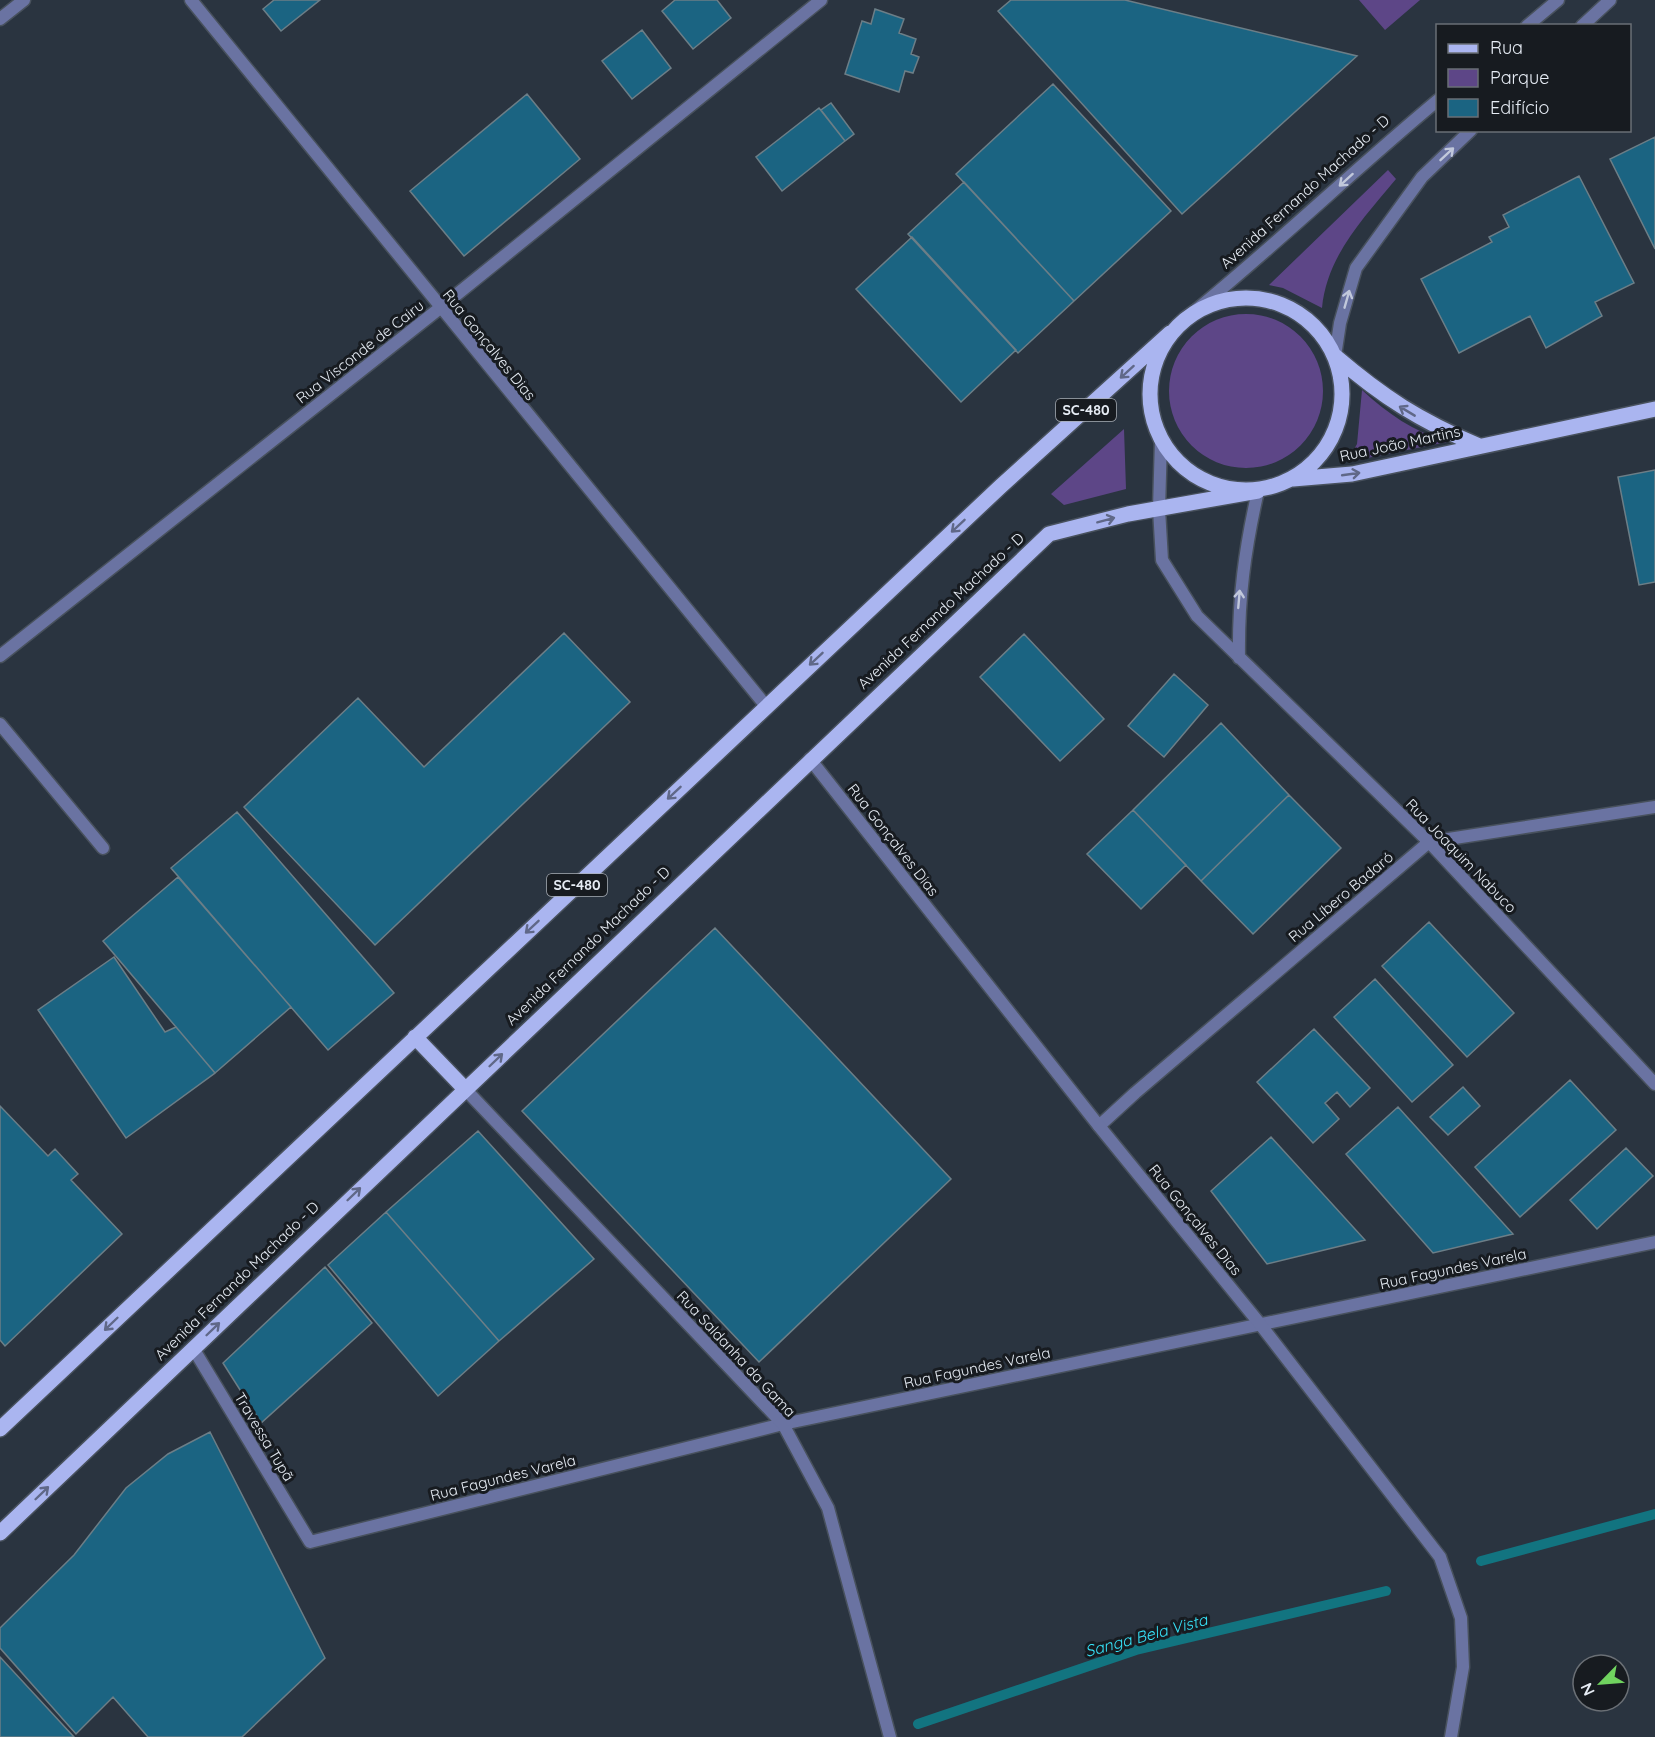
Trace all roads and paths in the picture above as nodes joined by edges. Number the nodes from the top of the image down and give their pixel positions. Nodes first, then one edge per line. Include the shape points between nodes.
1 (24, 0) edge
2 (191, 0) edge
3 (820, 0) edge
4 (1558, 0) edge
5 (1610, 0) edge
6 (0, 19) edge
7 (1529, 24) edge
8 (1584, 24) edge
9 (1436, 101) edge
10 (1469, 132) edge
11 (440, 308) junction
12 (1196, 311) junction
13 (1170, 333) junction
14 (1335, 356) junction
15 (1655, 409) edge
16 (1161, 440) junction
17 (1479, 446) junction
18 (1293, 479) junction
19 (1258, 491) junction
20 (1159, 509) junction
21 (0, 656) edge
22 (1239, 658) junction
23 (766, 706) junction
24 (0, 724) edge
25 (810, 759) junction
26 (1655, 807) edge
27 (1429, 842) junction
28 (103, 848) dead end
29 (416, 1037) junction
30 (1655, 1084) edge
31 (465, 1089) junction
32 (1100, 1126) junction
33 (1655, 1242) edge
34 (1260, 1324) junction
35 (193, 1348) junction
36 (783, 1424) junction
37 (0, 1429) edge
38 (0, 1533) edge
39 (310, 1542) joint
40 (890, 1737) edge
41 (1452, 1737) edge

1 - 6 street
2 - 11 street, Rua Gonçalves Dias
3 - 11 street, Rua Visconde de Cairu
4 - 7 street
5 - 8 street
9 -> 12 street, Avenida Fernando Machado - D
14 -> 10 street via 1356,268 1422,177
11 - 21 street, Rua Visconde de Cairu
11 - 23 street, Rua Gonçalves Dias
12 - 13 main road
12 - 14 main road via 1229,297 1260,298 1291,308 1317,328
13 - 16 main road via 1154,361 1149,386 1151,414
13 -> 23 main road, SC-480
17 -> 14 main road, Rua João Martins via 1391,401
14 - 18 main road via 1342,384 1342,412 1332,439 1316,462
15 - 17 main road, Rua João Martins
16 - 19 main road via 1186,470 1220,488
16 - 20 street, Rua Joaquim Nabuco
18 -> 17 main road, Rua João Martins via 1352,474
18 - 19 main road
19 - 20 main road, Avenida Fernando Machado - D
22 -> 19 street via 1238,605
20 - 22 street, Rua Joaquim Nabuco via 1162,560 1197,616
25 -> 20 main road, Avenida Fernando Machado - D via 1049,534
22 - 27 street, Rua Joaquim Nabuco
23 -> 29 main road, SC-480
24 - 28 street
31 -> 25 main road, Avenida Fernando Machado - D
25 - 32 street, Rua Gonçalves Dias
26 - 27 street
27 - 30 street, Rua Joaquim Nabuco
27 - 32 street, Rua Líbero Badaró
29 - 31 main road
29 -> 37 main road, SC-480
35 -> 31 main road, Avenida Fernando Machado - D
31 - 36 street, Rua Saldanha da Gama
32 - 34 street, Rua Gonçalves Dias
33 - 34 street, Rua Fagundes Varela
34 - 36 street, Rua Fagundes Varela
34 - 41 street, Rua Gonçalves Dias via 1440,1557 1461,1618 1463,1667
38 -> 35 main road, Avenida Fernando Machado - D
35 - 39 street, Travessa Tupã
36 - 39 street, Rua Fagundes Varela
36 - 40 street, Rua Saldanha da Gama via 828,1508

